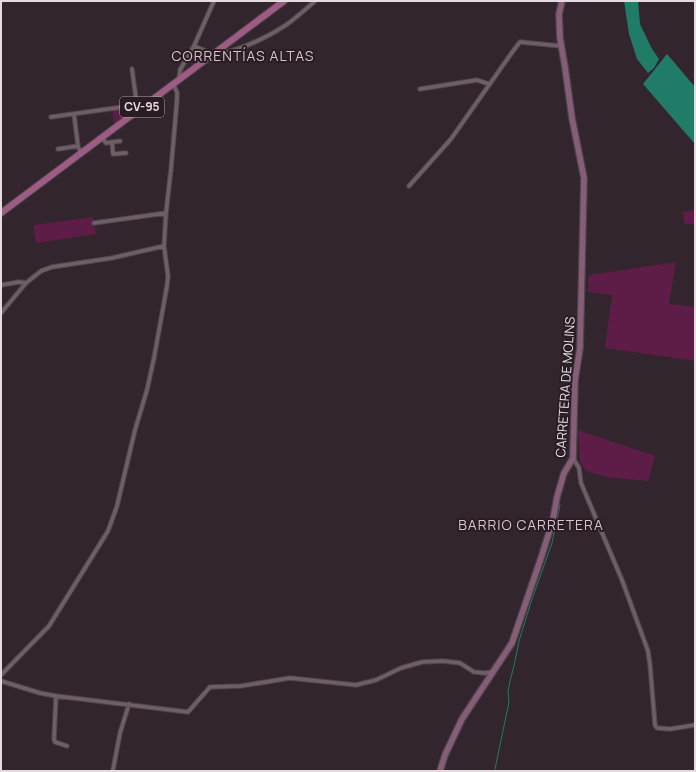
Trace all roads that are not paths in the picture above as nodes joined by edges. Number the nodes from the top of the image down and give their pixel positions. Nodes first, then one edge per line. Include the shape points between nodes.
1 (214, 1) edge
2 (284, 1) edge
3 (315, 1) edge
4 (562, 1) edge
5 (194, 46) junction
6 (562, 46) junction
7 (212, 55) junction
8 (132, 69) dead end
9 (179, 80) junction
10 (173, 84) junction
11 (489, 84) junction
12 (420, 89) dead end
13 (137, 108) junction
14 (74, 114) junction
15 (51, 117) dead end
16 (102, 138) junction
17 (120, 141) dead end
18 (112, 142) junction
19 (78, 146) junction
20 (58, 149) dead end
21 (81, 153) junction
22 (126, 153) dead end
23 (409, 186) dead end
24 (1, 213) edge
25 (166, 213) junction
26 (94, 223) dead end
27 (164, 246) junction
28 (26, 283) junction
29 (1, 285) edge
30 (1, 313) edge
31 (573, 458) junction
32 (493, 672) junction
33 (1, 675) edge
34 (1, 681) edge
35 (56, 696) junction
36 (129, 704) junction
37 (695, 725) edge
38 (67, 746) dead end
39 (113, 770) edge
40 (440, 771) edge

1 - 5 street
2 - 7 main road, CV-95
3 - 7 street via 287,24 260,41 234,52
4 - 6 street, CARRETERA DE MOLINS via 559,14
5 - 7 street
5 - 9 street via 180,70
6 - 11 street via 520,42
6 - 31 street, CARRETERA DE MOLINS via 584,178 580,348 575,380
7 - 9 main road, CV-95
8 - 13 street
9 - 10 main road, CV-95
10 - 13 main road, CV-95
10 - 25 street via 177,100
11 - 12 street via 478,80
11 - 23 street via 451,139
13 - 14 street
13 - 16 main road, CV-95
14 - 15 street
14 - 19 street
16 - 18 street via 106,143
16 - 21 main road, CV-95
17 - 18 street
18 - 22 street via 113,154
19 - 20 street
19 - 21 street
21 - 24 main road, CV-95
25 - 26 street
25 - 27 street
27 - 28 street via 112,258 52,267 41,271
27 - 33 street via 167,281 147,390 117,506 108,531 49,626
28 - 29 street
28 - 30 street
31 - 32 street, CARRETERA DE MOLINS via 564,473 553,520 512,643
31 - 37 street via 648,651 655,725 663,730
32 - 36 street via 474,672 460,663 422,662 356,685 290,678 241,686 210,687 188,712
32 - 40 street, CARRETERA DE MOLINS via 462,719
34 - 35 street via 40,694
35 - 36 street
35 - 38 street via 54,739 55,742
36 - 39 street

